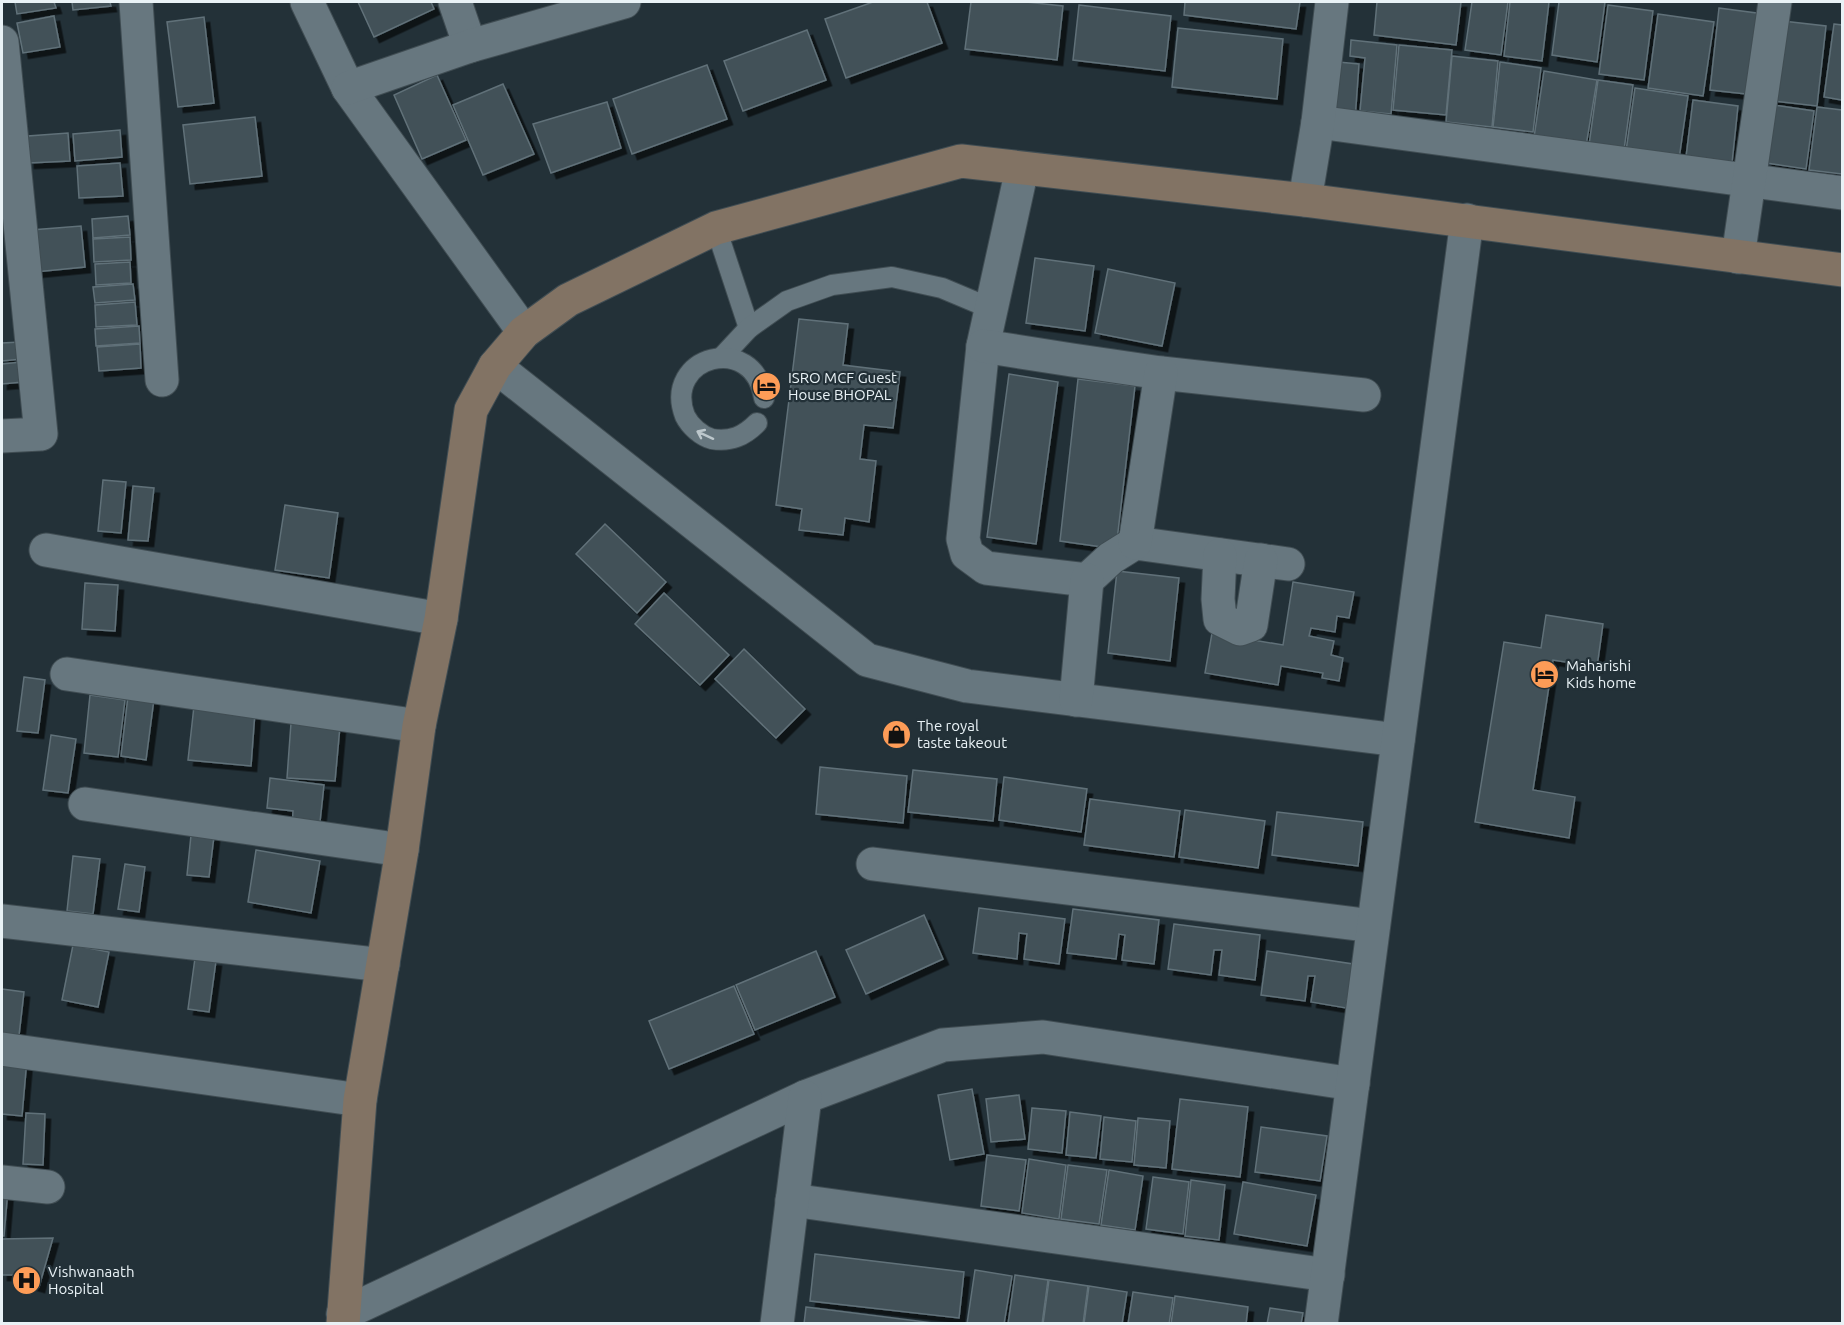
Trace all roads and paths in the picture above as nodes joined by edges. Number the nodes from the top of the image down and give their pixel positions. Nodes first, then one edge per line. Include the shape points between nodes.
1 (136, 2) edge
2 (308, 2) edge
3 (454, 2) edge
4 (624, 2) edge
5 (1332, 2) edge
6 (1774, 2) edge
7 (2, 42) edge
8 (470, 46) junction
9 (348, 88) junction
10 (1318, 122) junction
11 (1022, 169) junction
12 (1749, 179) junction
13 (1842, 193) edge
14 (1305, 200) junction
15 (1467, 220) junction
16 (716, 228) junction
17 (1738, 257) junction
18 (1842, 270) edge
19 (992, 309) junction
20 (749, 328) junction
21 (524, 332) junction
22 (983, 346) junction
23 (722, 357) junction
24 (495, 366) junction
25 (1161, 373) junction
26 (162, 380) dead end
27 (1364, 395) dead end
28 (764, 398) dead end
29 (757, 423) dead end
30 (2, 436) edge
31 (1135, 543) junction
32 (46, 550) dead end
33 (1220, 555) junction
34 (1087, 580) junction
35 (441, 619) junction
36 (67, 674) dead end
37 (1076, 700) junction
38 (419, 726) junction
39 (1398, 740) junction
40 (85, 804) dead end
41 (402, 850) junction
42 (873, 864) dead end
43 (2, 921) edge
44 (1373, 926) junction
45 (383, 965) junction
46 (2, 1049) edge
47 (1353, 1084) junction
48 (805, 1097) junction
49 (360, 1100) junction
50 (2, 1182) edge
51 (48, 1187) dead end
52 (792, 1200) junction
53 (1328, 1275) junction
54 (343, 1319) edge
55 (777, 1323) edge
56 (1321, 1323) edge

1 - 26 street
2 - 9 street
3 - 8 street
4 - 8 street
5 - 10 street
6 - 12 street
7 - 30 street via 41,434
8 - 9 street
9 - 21 street
10 - 12 street
10 - 14 street
11 - 14 street
11 - 16 street via 961,162
11 - 19 street
12 - 13 street
12 - 17 street
14 - 15 street
15 - 17 street
15 - 39 street
16 - 20 lane
16 - 21 street via 568,300
17 - 18 street
19 - 20 lane via 942,288 892,277 832,285 788,301
19 - 22 street
20 - 23 lane
21 - 24 street
22 - 25 street
22 - 34 street via 963,539 967,554 986,568
23 - 28 lane via 735,359 756,374
29 -> 23 lane via 737,438 723,440 708,438 687,420 681,392 686,378 695,367
24 - 35 street via 471,410
24 - 37 street via 867,660 967,686
25 - 27 street
25 - 31 street
31 - 33 street
31 - 34 street
32 - 35 street
33 - 33 street via 1275,562 1251,625 1240,629 1220,620
34 - 37 street
35 - 38 street
36 - 38 street
37 - 39 street
38 - 41 street
39 - 44 street
40 - 41 street
41 - 45 street
42 - 44 street
43 - 45 street
44 - 47 street
45 - 49 street
46 - 49 street
47 - 48 street via 1043,1037 943,1045
47 - 53 street
48 - 52 street
48 - 54 street
49 - 54 street
50 - 51 street
52 - 53 street
52 - 55 street
53 - 56 street

